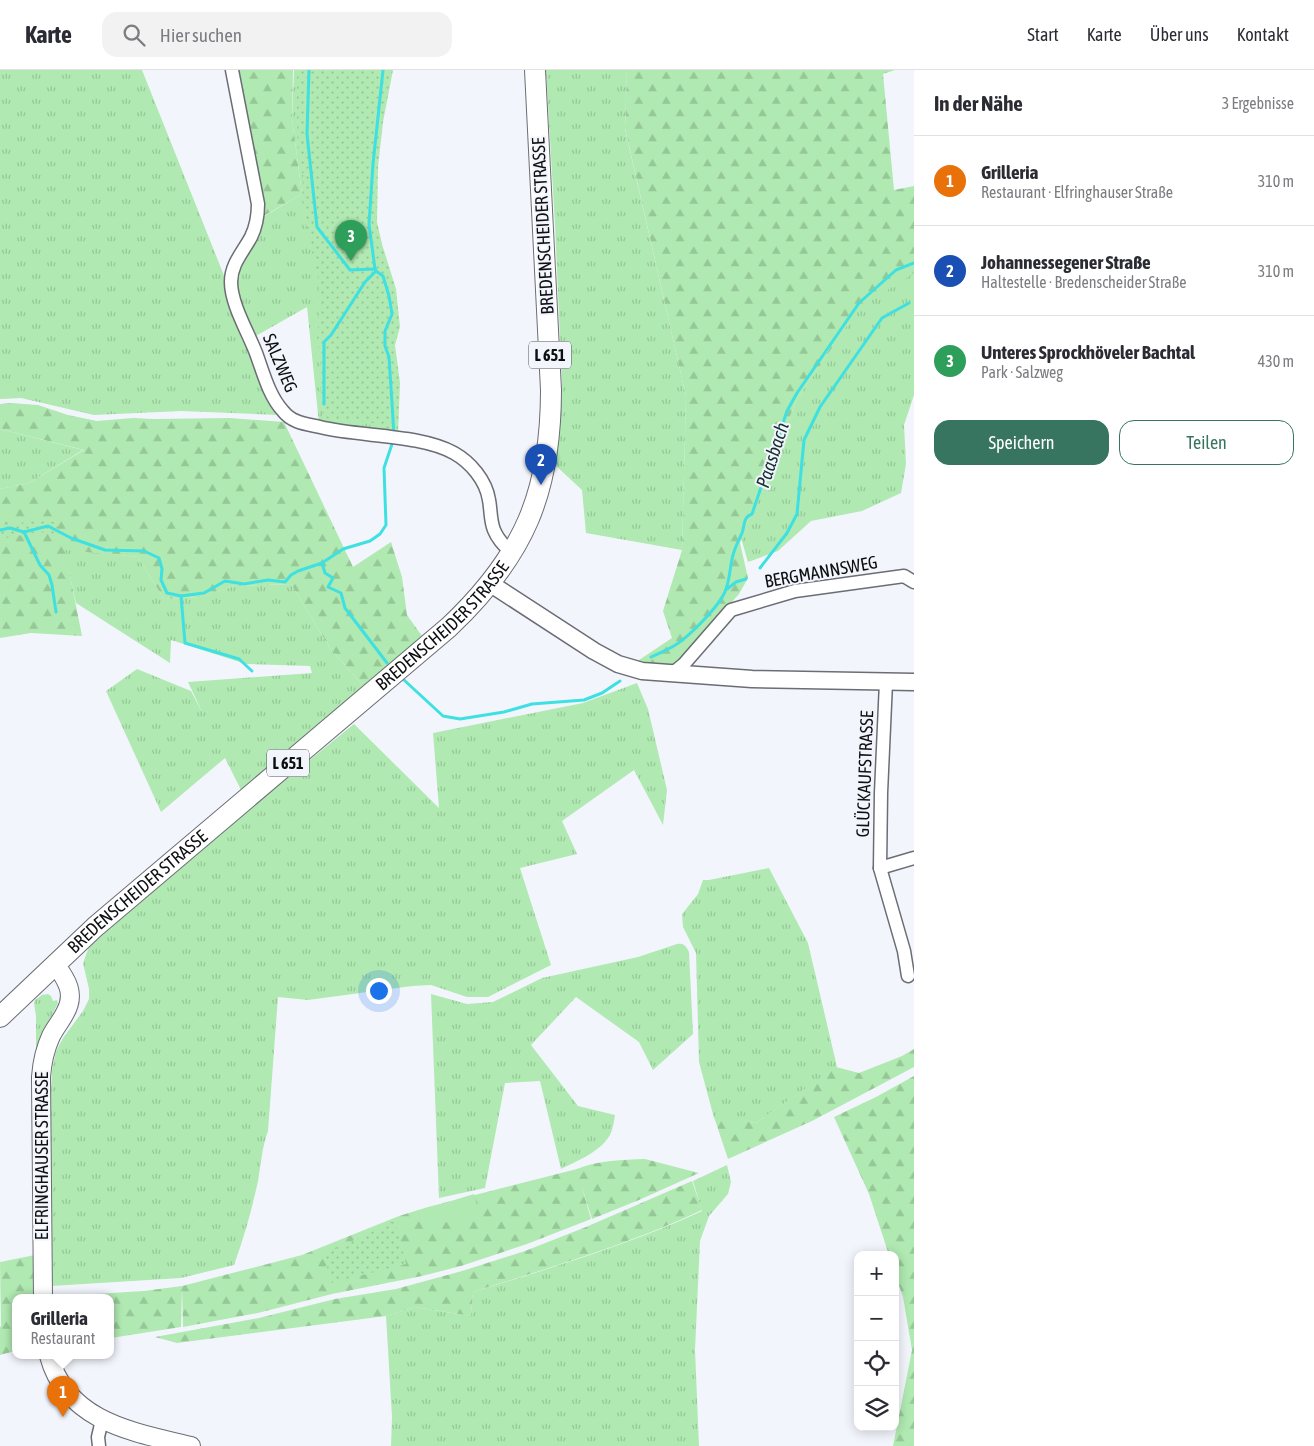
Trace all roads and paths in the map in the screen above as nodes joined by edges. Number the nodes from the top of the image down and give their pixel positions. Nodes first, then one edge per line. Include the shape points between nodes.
1 (232, 70) edge
2 (535, 70) edge
3 (512, 553) junction
4 (914, 582) edge
5 (491, 584) junction
6 (673, 673) junction
7 (886, 682) junction
8 (914, 682) edge
9 (914, 858) edge
10 (880, 868) junction
11 (55, 964) junction
12 (908, 976) dead end
13 (0, 1017) edge
14 (43, 1294) edge
15 (50, 1359) edge
16 (102, 1420) junction
17 (99, 1446) edge
18 (191, 1446) edge

1 - 3 street, SALZWEG via 258,204 252,235 233,270 232,287 238,310 281,410 297,422 336,432 402,438 454,453 479,476 487,492 494,530 500,542
2 - 3 main road, BREDENSCHEIDER STRASSE / L 651 via 551,415 541,485 534,509
3 - 5 main road, BREDENSCHEIDER STRASSE / L 651
4 - 6 street, BERGMANNSWEG via 904,576 832,585 795,591 731,610
5 - 6 street via 612,661 647,672
5 - 11 main road, BREDENSCHEIDER STRASSE / L 651 via 448,627 101,921
6 - 7 street via 752,679
7 - 8 street
7 - 10 street, GLÜCKAUFSTRASSE
9 - 10 street
10 - 12 street, GLÜCKAUFSTRASSE
11 - 13 main road, BREDENSCHEIDER STRASSE / L 651
11 - 14 main road, ELFRINGHAUSER STRASSE via 71,992 66,1013 47,1046 41,1077
15 - 16 main road via 66,1391
16 - 17 street
16 - 18 main road via 140,1434

